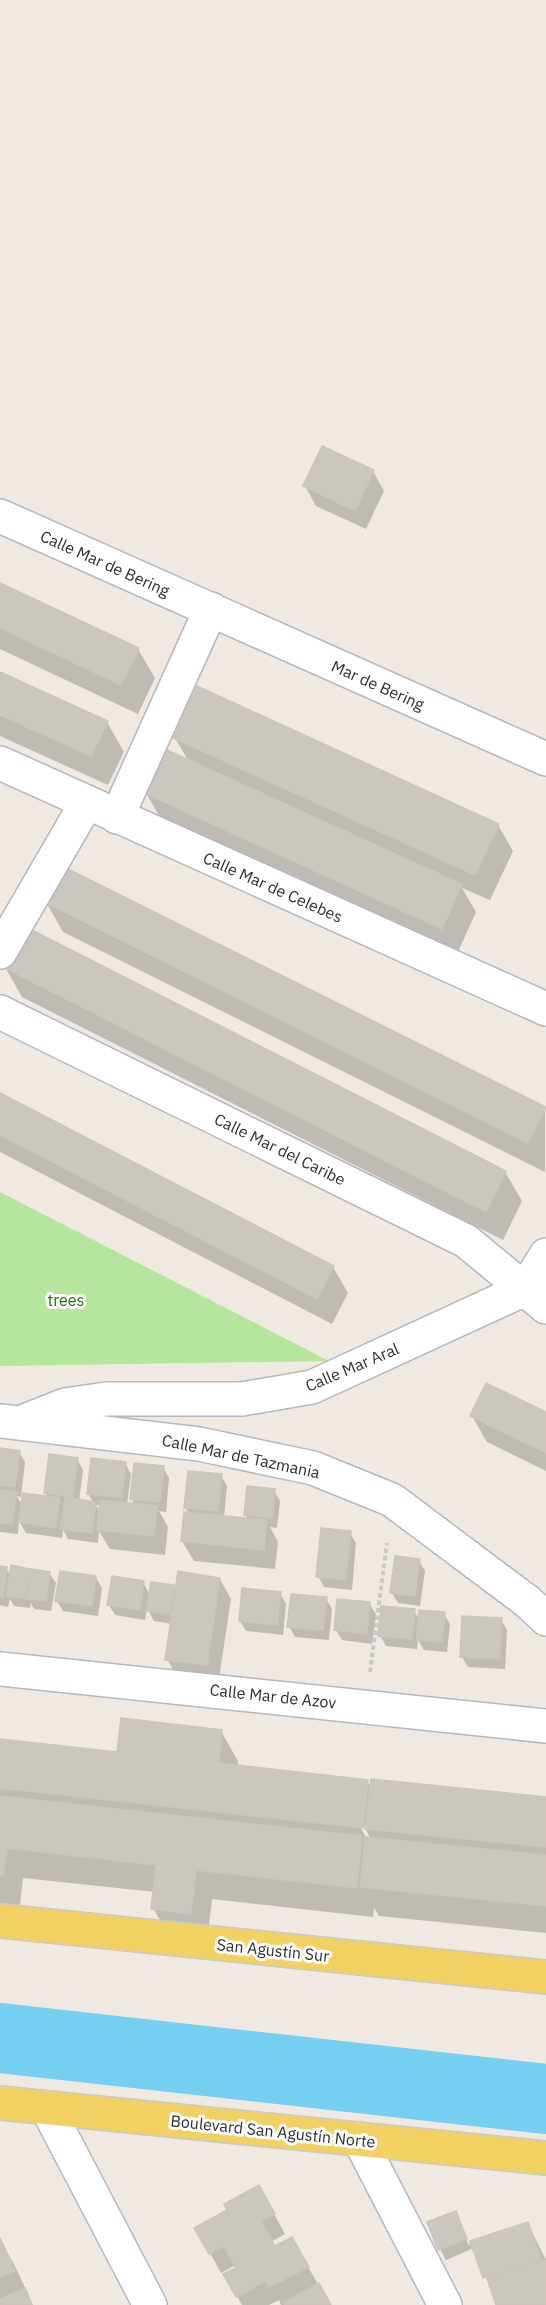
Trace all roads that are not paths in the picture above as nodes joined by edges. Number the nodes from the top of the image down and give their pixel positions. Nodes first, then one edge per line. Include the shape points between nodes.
1 (0, 516) edge
2 (211, 609) junction
3 (546, 759) edge
4 (0, 763) edge
5 (87, 802) junction
6 (117, 817) junction
7 (0, 952) edge
8 (546, 1010) edge
9 (0, 1012) edge
10 (546, 1255) edge
11 (536, 1298) edge
12 (11, 1421) edge
13 (546, 1619) edge
14 (0, 1669) edge
15 (546, 1726) edge
16 (0, 1921) edge
17 (546, 1977) edge
18 (0, 2103) edge
19 (47, 2108) junction
20 (359, 2139) junction
21 (546, 2158) edge
22 (150, 2305) edge
23 (445, 2305) edge

1 - 2 street, Calle Mar de Bering
2 - 3 street, Mar de Bering
2 - 6 street
4 - 5 street, Calle Mar de Celebes
5 - 6 street, Calle Mar de Celebes
5 - 7 street
6 - 8 street, Calle Mar de Celebes
9 - 11 street, Calle Mar del Caribe via 466,1241
10 - 11 street
11 - 12 street, Calle Mar Aral via 312,1387 242,1399 106,1399 65,1405
12 - 13 street, Calle Mar de Tazmania via 199,1444 313,1468 392,1500
14 - 15 street, Calle Mar de Azov
16 - 17 main road, San Agustín Sur
18 - 19 main road, Boulevard San Agustín Norte
19 - 20 main road, Boulevard San Agustín Norte
19 - 22 street
20 - 21 main road, Boulevard San Agustín Norte
20 - 23 street

